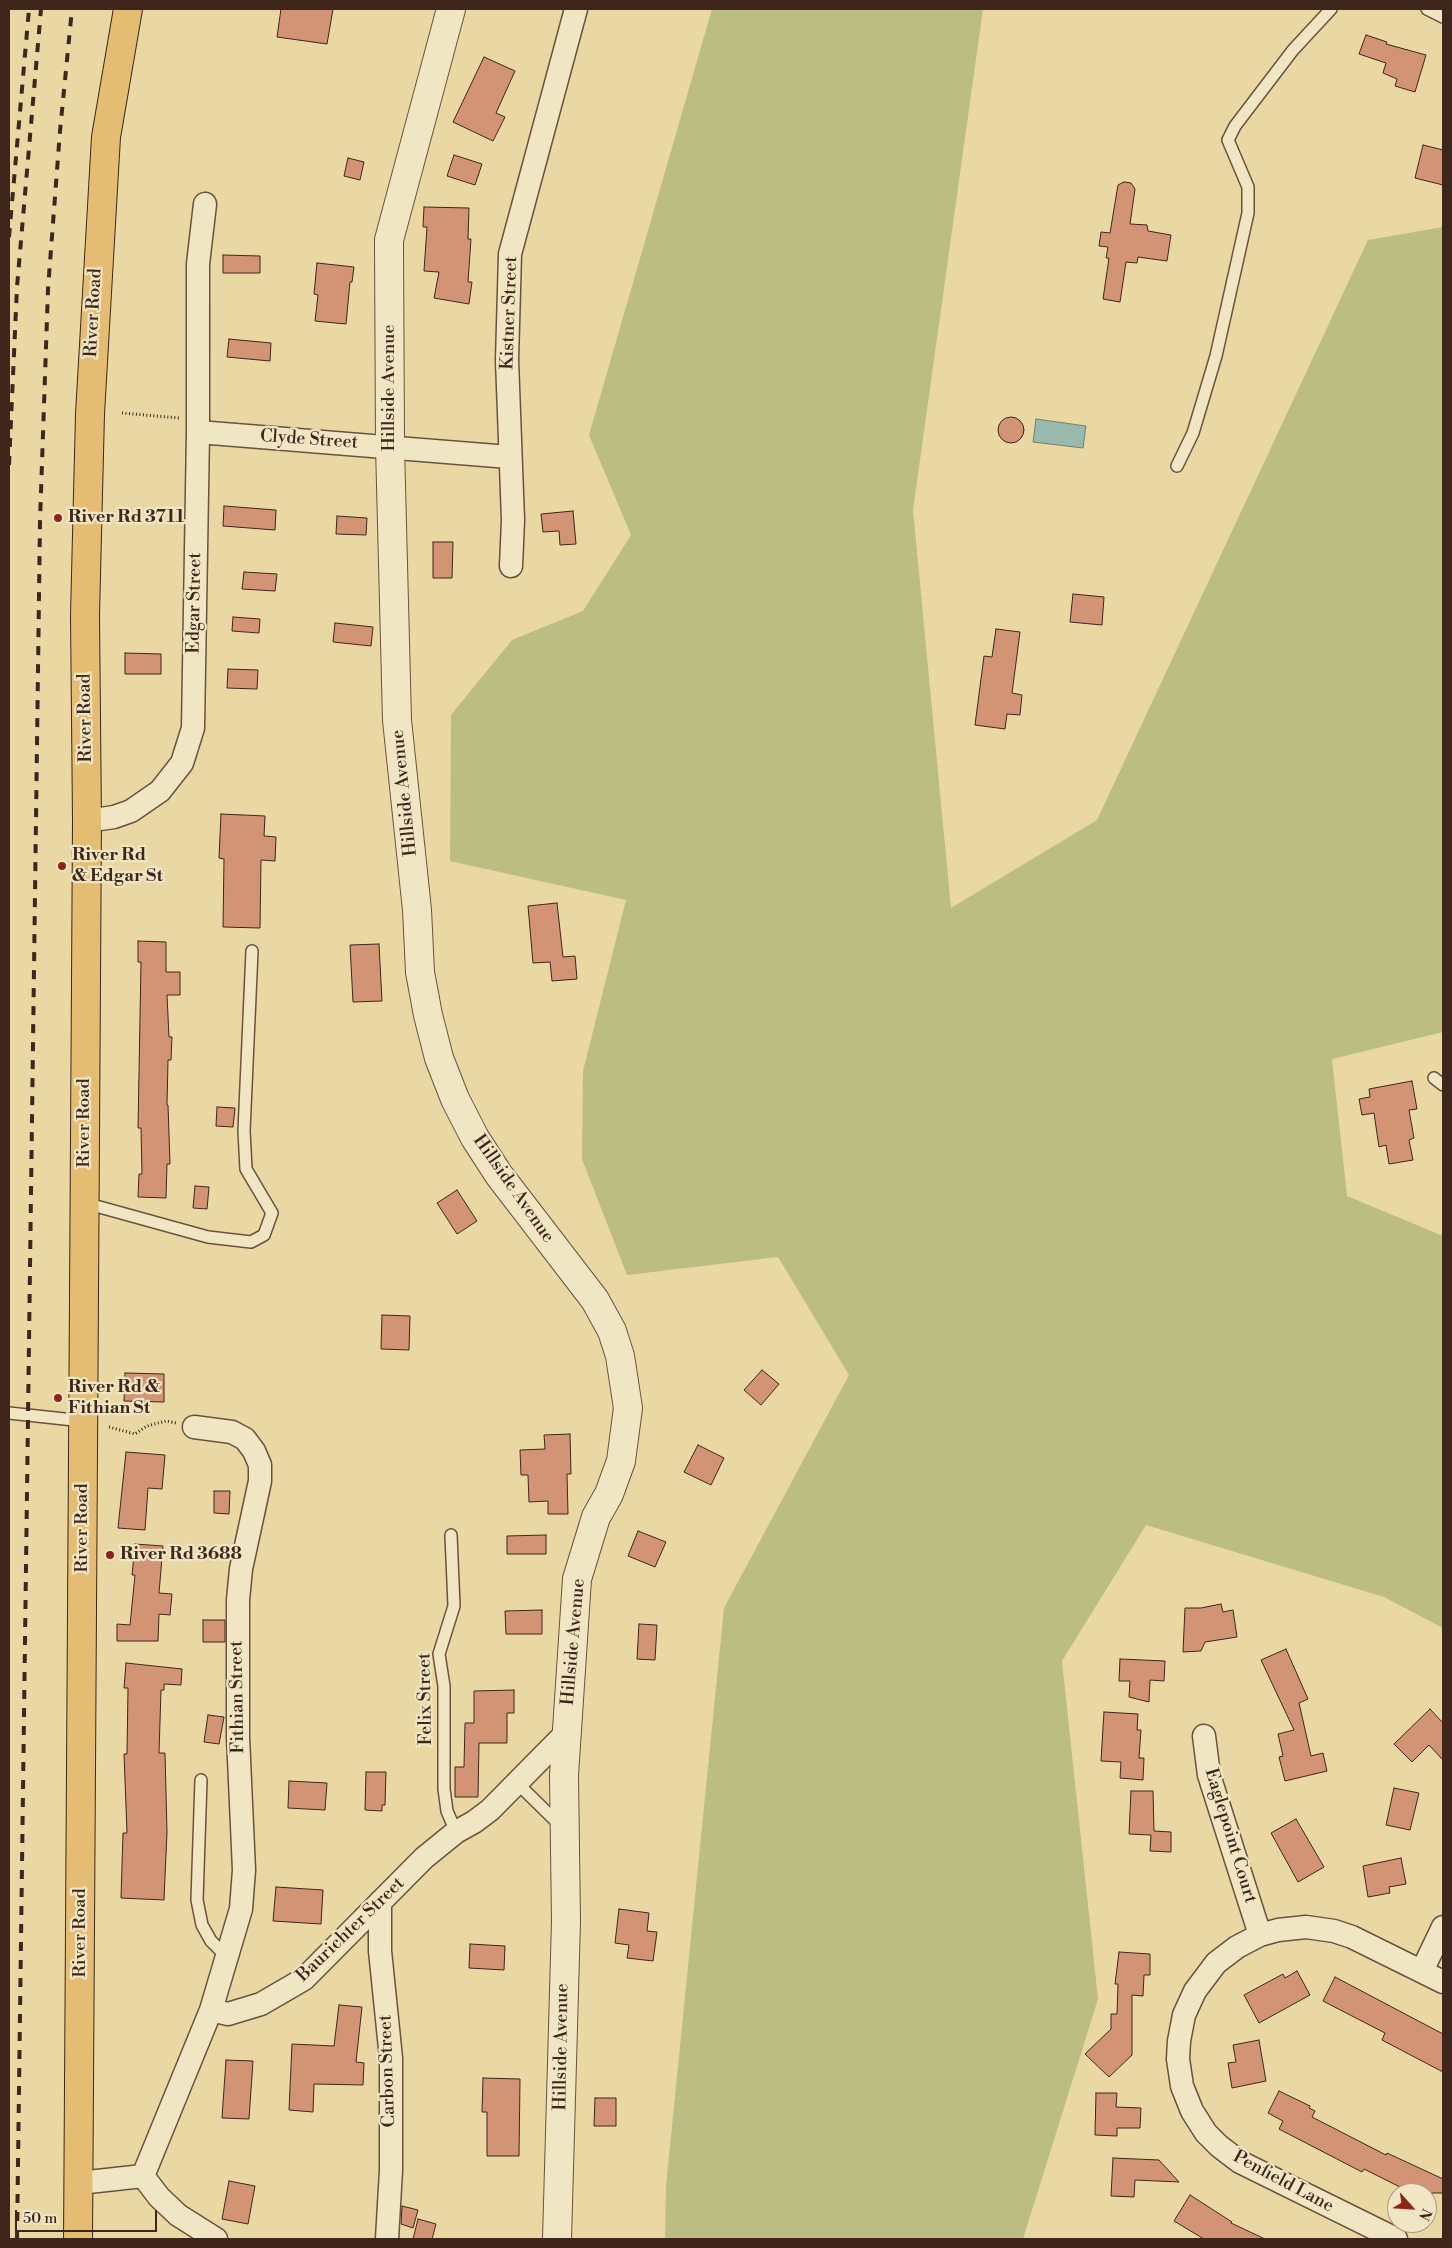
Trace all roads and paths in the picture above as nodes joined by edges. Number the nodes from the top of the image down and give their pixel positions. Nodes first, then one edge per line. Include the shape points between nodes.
1 (128, 9) edge
2 (451, 9) edge
3 (576, 9) edge
4 (1331, 9) edge
5 (1427, 9) edge
6 (1443, 17) edge
7 (206, 204) dead end
8 (122, 413) dead end
9 (198, 432) junction
10 (390, 446) junction
11 (509, 457) junction
12 (1177, 466) dead end
13 (510, 566) dead end
14 (87, 821) junction
15 (252, 951) dead end
16 (1434, 1078) dead end
17 (1443, 1085) edge
18 (84, 1203) junction
19 (9, 1413) edge
20 (96, 1424) junction
21 (194, 1427) joint
22 (451, 1535) dead end
23 (567, 1732) junction
24 (1204, 1736) dead end
25 (201, 1780) dead end
26 (516, 1782) junction
27 (564, 1830) junction
28 (456, 1832) junction
29 (380, 1902) junction
30 (1443, 1927) edge
31 (1260, 1935) junction
32 (227, 1958) junction
33 (1422, 1971) junction
34 (1443, 1982) edge
35 (211, 2010) junction
36 (143, 2176) junction
37 (79, 2183) junction
38 (78, 2239) edge
39 (216, 2239) edge
40 (387, 2239) edge
41 (557, 2239) edge
42 (1396, 2239) edge

1 - 14 main road, River Road via 106,137 97,262 85,606
2 - 10 street, Hillside Avenue via 389,240
3 - 11 street, Kistner Street via 510,254
4 - 12 lane via 1293,50 1235,126 1228,140 1248,187 1248,213 1216,356 1193,433
5 - 6 lane
7 - 9 street, Edgar Street via 198,264
8 - 9 path via 187,419
9 - 10 street, Clyde Street
9 - 14 street, Edgar Street via 193,728 189,746 173,778 146,803 114,817
10 - 11 street, Clyde Street
10 - 23 street, Hillside Avenue via 397,720 417,910 420,972 428,1015 446,1074 475,1138 499,1175 595,1300 612,1331 626,1382 627,1417 621,1461 596,1517 577,1579
11 - 13 street, Kistner Street via 513,520
14 - 18 main road, River Road
15 - 18 lane via 244,1131 246,1169 272,1213 264,1235 251,1242 208,1237
16 - 17 lane
18 - 20 main road, River Road
19 - 20 lane
20 - 21 path via 135,1434 147,1426 166,1421
20 - 37 main road, River Road
21 - 32 street, Fithian Street via 232,1432 250,1445 260,1465 238,1600 238,1737 244,1883 241,1910
22 - 28 lane, Felix Street via 454,1606 439,1654 444,1686 444,1789 447,1811
23 - 26 street, Baurichter Street
23 - 27 street, Hillside Avenue
24 - 31 street, Eaglepoint Court via 1208,1775
25 - 32 lane via 197,1900 202,1925
26 - 27 lane
26 - 28 street, Baurichter Street via 490,1810
27 - 41 street, Hillside Avenue via 566,1921
28 - 29 street, Baurichter Street via 424,1858
29 - 35 street, Baurichter Street via 304,1979 283,1993 228,2014
29 - 40 street, Carbon Street via 380,1951 391,2058
30 - 33 street
31 - 33 street, Penfield Lane via 1306,1927 1334,1931
31 - 42 street, Penfield Lane via 1216,1963 1195,1991 1184,2015 1178,2050 1182,2086 1192,2111 1212,2140 1240,2162
32 - 35 street, Fithian Street
33 - 34 street, Penfield Lane
35 - 36 street
36 - 37 street
36 - 39 street via 178,2215
37 - 38 main road, River Road

